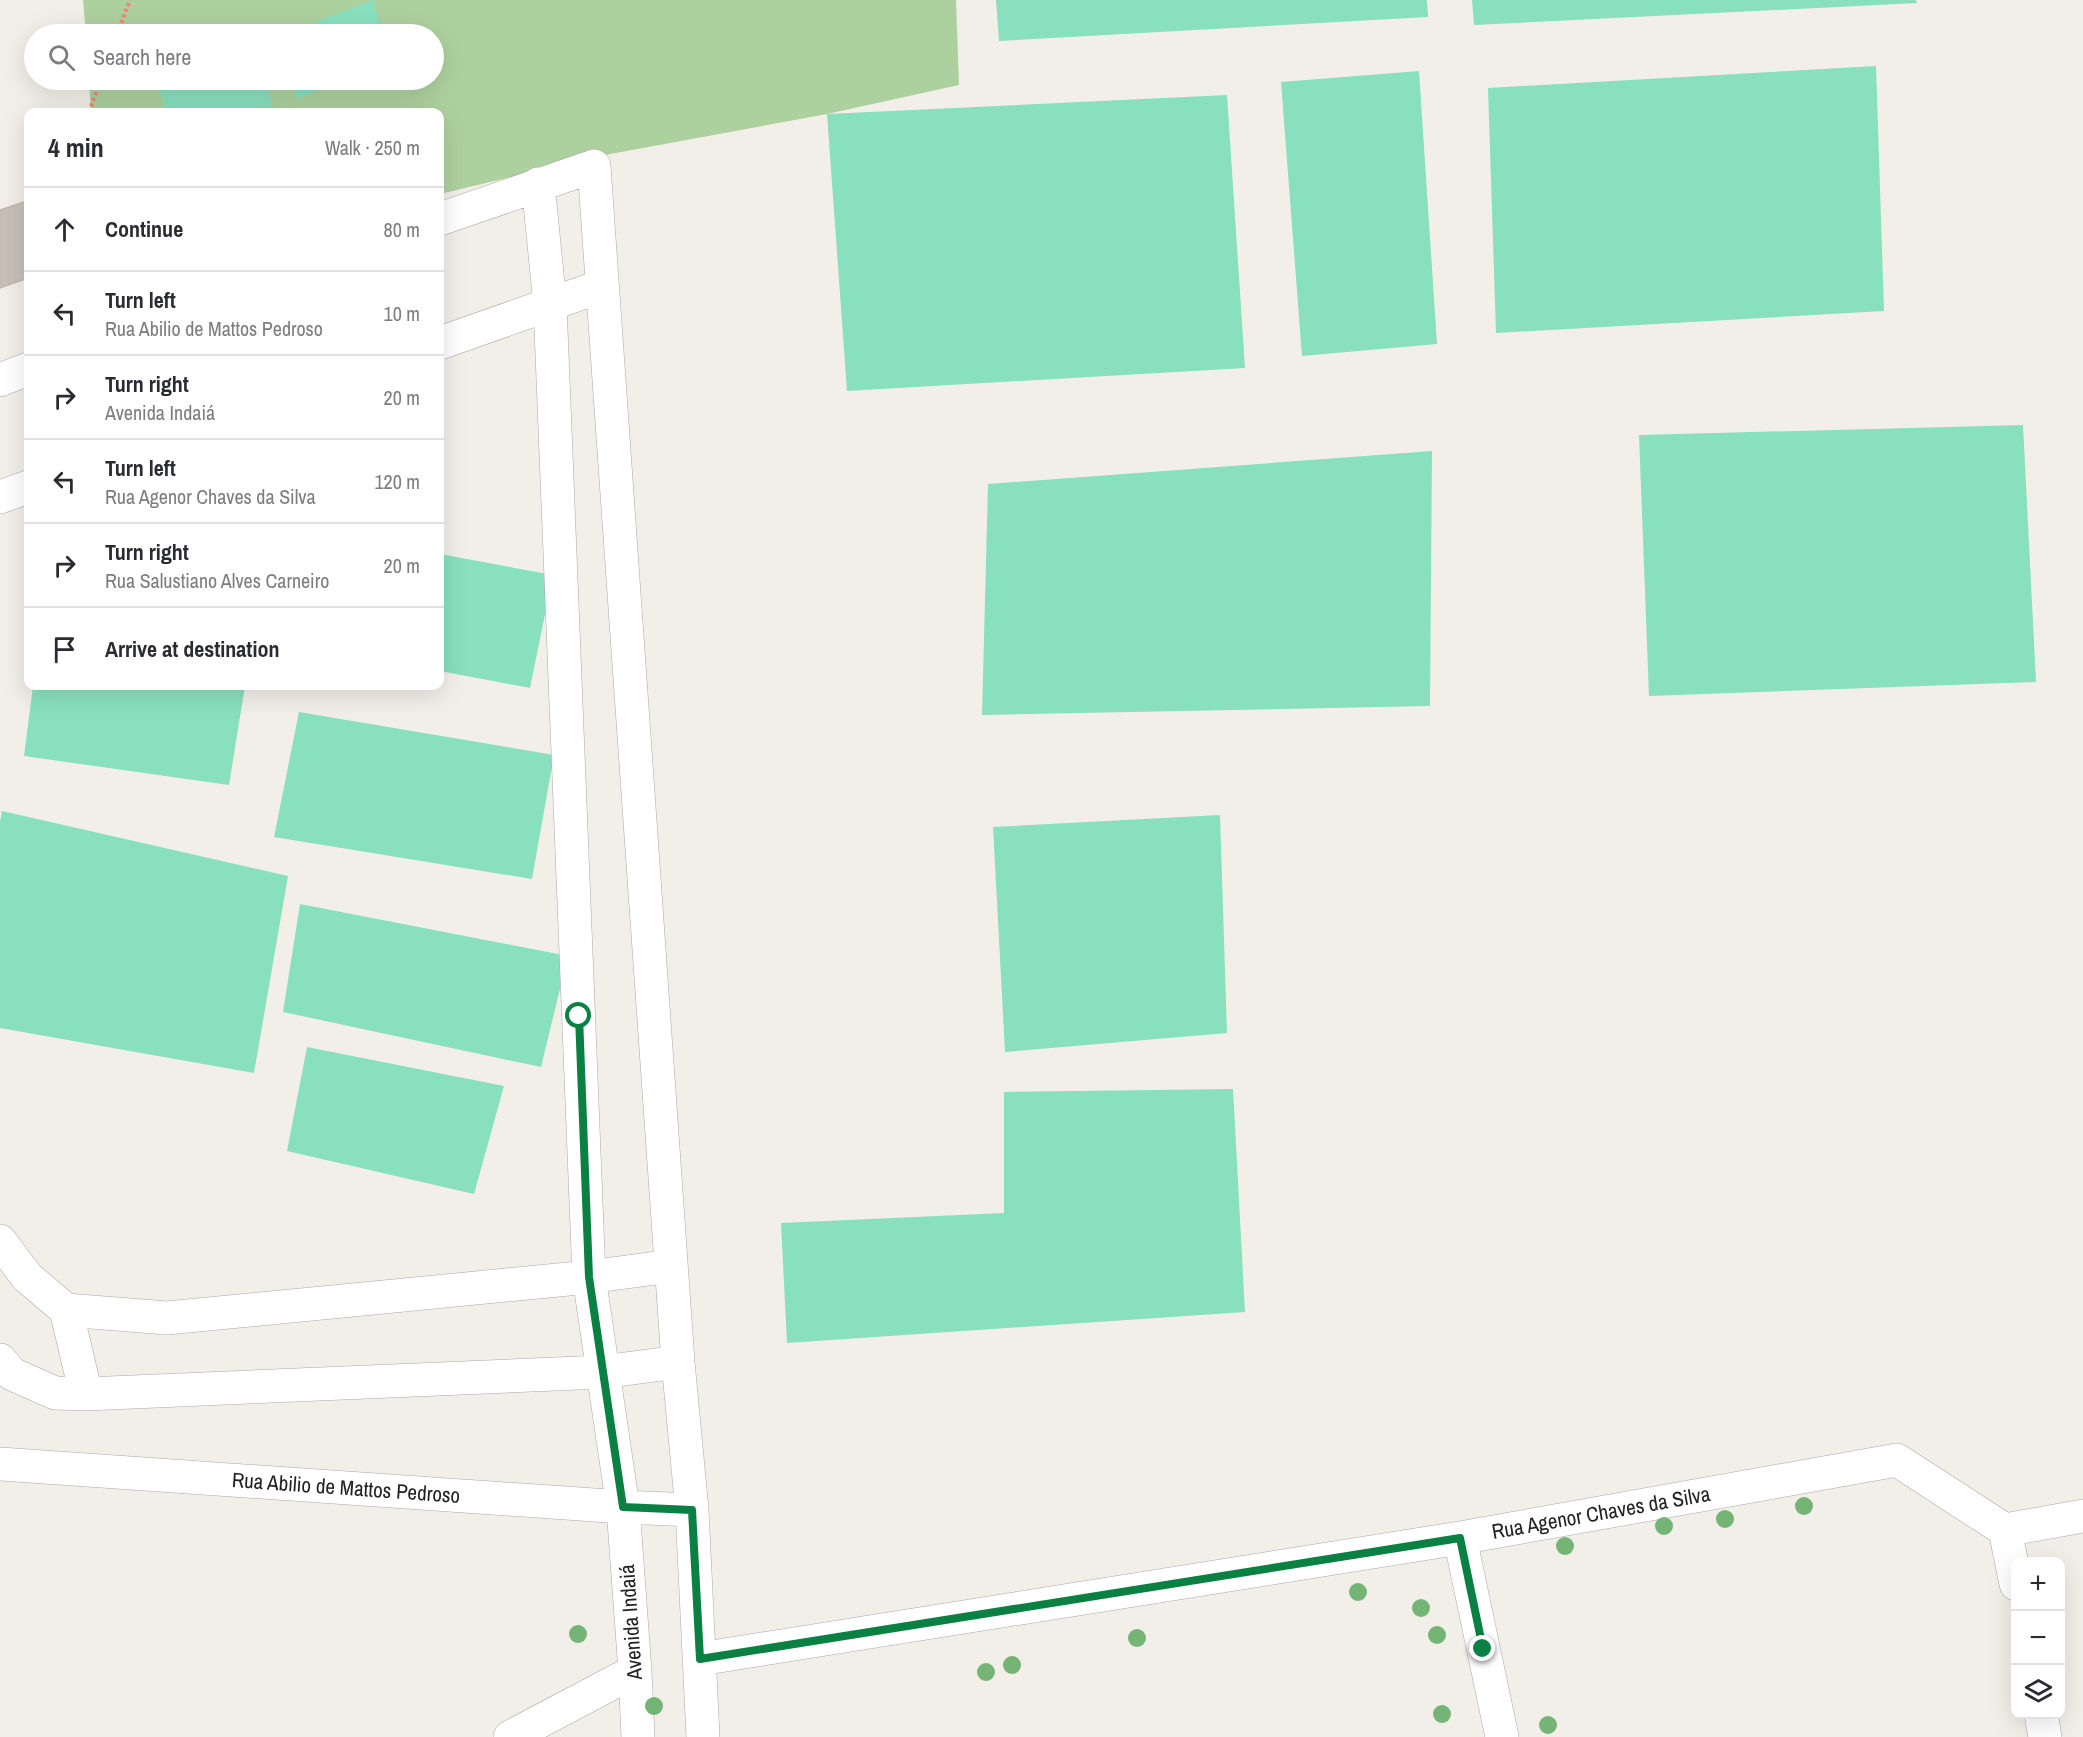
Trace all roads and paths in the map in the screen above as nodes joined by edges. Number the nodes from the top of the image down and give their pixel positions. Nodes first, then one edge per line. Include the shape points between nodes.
1 (130, 0) edge
2 (121, 24) edge
3 (97, 90) edge
4 (90, 108) edge
5 (538, 184) junction
6 (444, 218) edge
7 (602, 286) junction
8 (550, 304) junction
9 (444, 342) edge
10 (24, 371) edge
11 (0, 380) edge
12 (24, 488) edge
13 (0, 497) edge
14 (0, 1241) edge
15 (671, 1266) junction
16 (589, 1277) junction
17 (66, 1310) junction
18 (0, 1360) edge
19 (678, 1362) junction
20 (602, 1372) junction
21 (86, 1394) junction
22 (0, 1464) edge
23 (623, 1507) junction
24 (692, 1510) junction
25 (2083, 1516) edge
26 (2005, 1530) junction
27 (1460, 1538) junction
28 (2011, 1559) edge
29 (700, 1659) junction
30 (635, 1671) junction
31 (2042, 1719) edge
32 (510, 1737) edge
33 (638, 1737) edge
34 (703, 1737) edge
35 (1502, 1737) edge
36 (2045, 1737) edge

1 - 2 path
3 - 4 path
5 - 6 street
5 - 7 street via 594,166
5 - 8 street, Avenida Indaiá
7 - 8 street
7 - 15 street
8 - 9 street
8 - 16 street, Avenida Indaiá
10 - 11 street
12 - 13 street
14 - 17 street via 27,1277
15 - 16 street
15 - 19 street
16 - 17 street via 166,1318
16 - 20 street, Avenida Indaiá
17 - 21 street
18 - 21 street via 12,1374 55,1393
19 - 20 street
19 - 24 street
20 - 21 street
20 - 23 street, Avenida Indaiá
22 - 23 street, Rua Abilio de Mattos Pedroso
23 - 24 street, Rua Abilio de Mattos Pedroso
23 - 30 street, Avenida Indaiá
24 - 29 street
25 - 26 street
26 - 27 street, Rua Agenor Chaves da Silva via 1897,1460
26 - 28 street
27 - 29 street, Rua Agenor Chaves da Silva
27 - 35 street
29 - 34 street
30 - 32 street
30 - 33 street, Avenida Indaiá
31 - 36 street

